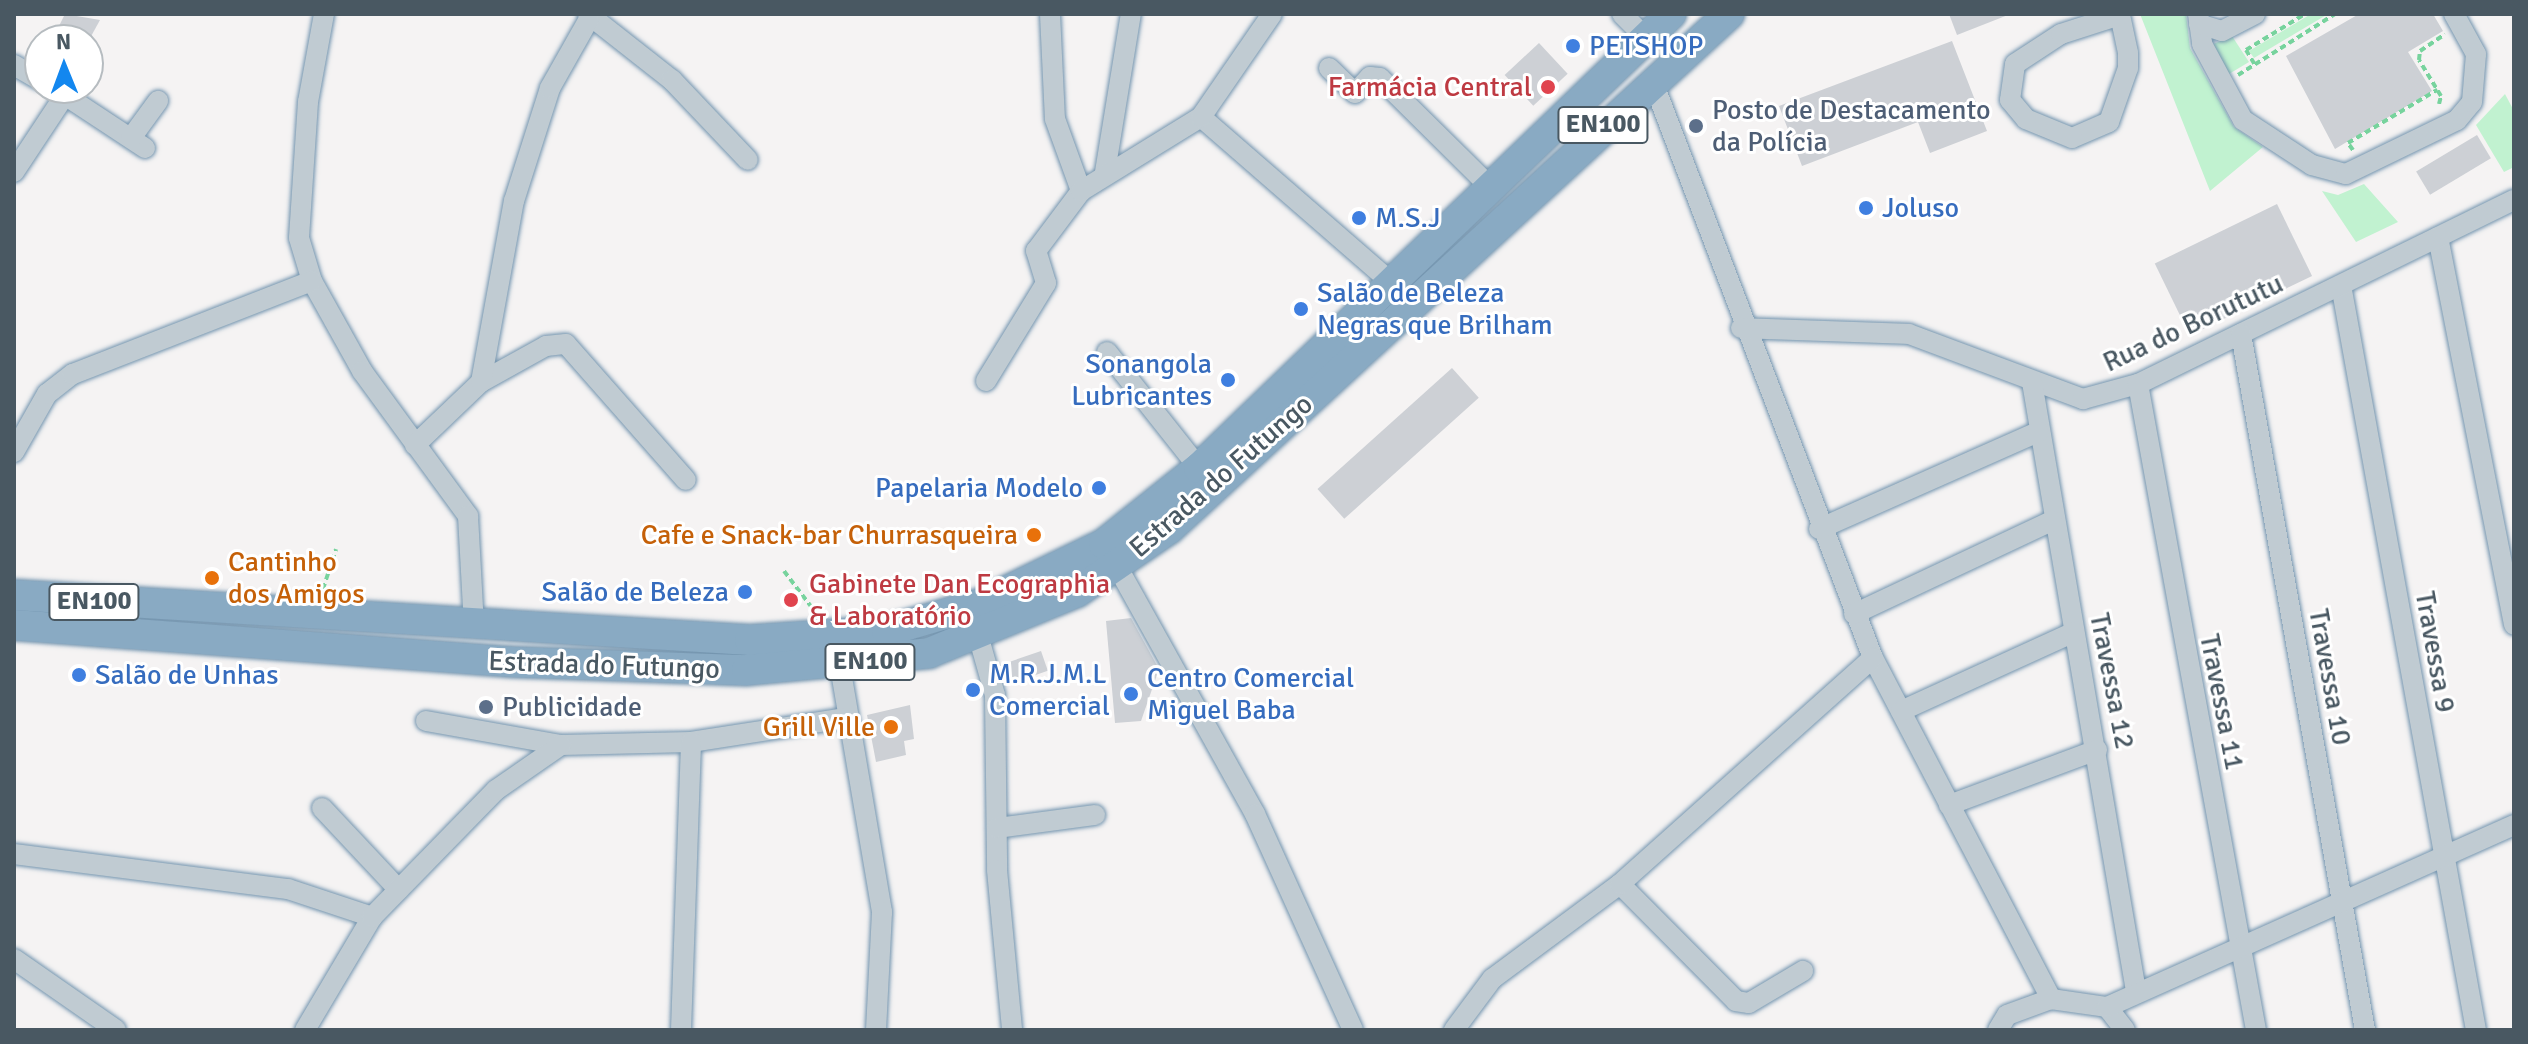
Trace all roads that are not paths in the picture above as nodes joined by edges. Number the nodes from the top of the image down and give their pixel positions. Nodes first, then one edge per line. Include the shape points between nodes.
1 (324, 14) edge
2 (1050, 14) edge
3 (1131, 14) edge
4 (1272, 14) edge
5 (1622, 14) edge
6 (1671, 14) edge
7 (1729, 14) edge
8 (2120, 14) edge
9 (2255, 14) edge
10 (588, 17) edge
11 (2448, 18) edge
12 (2198, 19) edge
13 (1647, 39) junction
14 (1329, 68) dead end
15 (1653, 82) junction
16 (158, 101) dead end
17 (53, 104) edge
18 (80, 104) edge
19 (1201, 117) junction
20 (748, 160) dead end
21 (14, 172) edge
22 (1105, 172) junction
23 (1491, 188) junction
24 (1081, 191) junction
25 (2514, 200) edge
26 (2438, 237) junction
27 (312, 281) junction
28 (1393, 284) junction
29 (2341, 285) junction
30 (1741, 328) junction
31 (2241, 334) junction
32 (1107, 352) dead end
33 (986, 381) dead end
34 (481, 382) junction
35 (2032, 382) junction
36 (2138, 384) junction
37 (2038, 432) junction
38 (415, 445) junction
39 (14, 452) edge
40 (1199, 468) junction
41 (686, 480) dead end
42 (2052, 521) junction
43 (1819, 529) junction
44 (1117, 566) junction
45 (14, 595) edge
46 (1854, 614) junction
47 (14, 625) edge
48 (2514, 625) edge
49 (474, 626) junction
50 (2074, 632) junction
51 (978, 635) junction
52 (1873, 658) junction
53 (840, 666) junction
54 (1901, 711) junction
55 (846, 718) junction
56 (426, 721) dead end
57 (691, 742) junction
58 (561, 745) junction
59 (2097, 750) junction
60 (1949, 805) junction
61 (322, 808) dead end
62 (1095, 815) dead end
63 (2514, 825) edge
64 (997, 828) junction
65 (14, 854) edge
66 (2444, 857) junction
67 (1620, 884) junction
68 (399, 890) junction
69 (2341, 904) junction
70 (372, 917) junction
71 (2240, 950) junction
72 (14, 959) edge
73 (1803, 971) dead end
74 (2136, 991) junction
75 (2051, 999) junction
76 (2107, 1007) junction
77 (116, 1030) edge
78 (305, 1030) edge
79 (681, 1030) edge
80 (876, 1030) edge
81 (1012, 1030) edge
82 (1353, 1030) edge
83 (1454, 1030) edge
84 (1998, 1030) edge
85 (2125, 1030) edge
86 (2256, 1030) edge
87 (2365, 1030) edge
88 (2476, 1030) edge

1 - 27 street via 298,208
2 - 24 street via 1055,119
3 - 22 street
4 - 19 street
5 - 13 street
6 - 13 highway, Estrada do Futungo / EN100
7 - 15 highway, Estrada do Futungo / EN100
8 - 8 street via 2061,34 2015,64 2010,100 2026,119 2072,138 2109,122 2128,68
9 - 12 street via 2210,33
10 - 20 street via 672,80
10 - 34 street via 550,88 514,201
11 - 12 street via 2476,54 2472,102 2457,120 2346,174 2312,165 2243,120 2202,44
13 - 23 highway, Estrada do Futungo / EN100
14 - 23 street via 1355,93 1370,77 1380,78
15 - 30 street
15 - 44 highway, Estrada do Futungo / EN100 via 1204,499
16 - 18 street via 138,143
17 - 21 street
19 - 22 street
19 - 28 street
22 - 24 street
23 - 28 highway, Estrada do Futungo / EN100
24 - 33 street via 1036,251 1046,283
25 - 26 street, Rua do Borututu
26 - 29 street, Rua do Borututu
26 - 48 street
27 - 38 street
27 - 39 street via 73,374 47,394
28 - 40 highway, Estrada do Futungo / EN100
29 - 31 street, Rua do Borututu
29 - 66 street, Travessa 9
30 - 35 street, Rua do Borututu via 1909,334
30 - 43 street
31 - 36 street, Rua do Borututu
31 - 69 street, Travessa 10
32 - 40 street
34 - 38 street
34 - 41 street via 546,346 566,344
35 - 36 street, Rua do Borututu via 2083,399
35 - 37 street, Travessa 12
36 - 71 street, Travessa 11
37 - 42 street, Travessa 12
37 - 43 street
38 - 49 street via 468,516
40 - 49 highway, Estrada do Futungo / EN100 via 1104,544 1030,582 937,618 825,638
42 - 46 street
42 - 50 street, Travessa 12
43 - 46 street
44 - 51 highway, Estrada do Futungo / EN100
44 - 82 street via 1255,814
45 - 49 highway, Estrada do Futungo / EN100
46 - 52 street
47 - 53 highway, Estrada do Futungo / EN100 via 513,662 747,670
50 - 54 street
50 - 59 street, Travessa 12
51 - 53 highway, Estrada do Futungo / EN100 via 929,653
51 - 64 street via 995,695
52 - 54 street
52 - 67 street
53 - 55 street
54 - 60 street
55 - 57 street
55 - 80 street via 882,912
56 - 58 street
57 - 58 street
57 - 79 street
58 - 68 street via 496,790
59 - 60 street
59 - 74 street, Travessa 12
60 - 75 street
61 - 68 street
62 - 64 street
63 - 66 street
64 - 81 street
65 - 70 street via 288,889
66 - 69 street
66 - 88 street, Travessa 9
67 - 73 street via 1736,1001 1749,1003
67 - 83 street via 1492,979
68 - 70 street
69 - 71 street
69 - 87 street, Travessa 10
70 - 78 street
71 - 74 street
71 - 86 street, Travessa 11
72 - 77 street
74 - 76 street
75 - 76 street
75 - 84 street via 2007,1015
76 - 85 street

